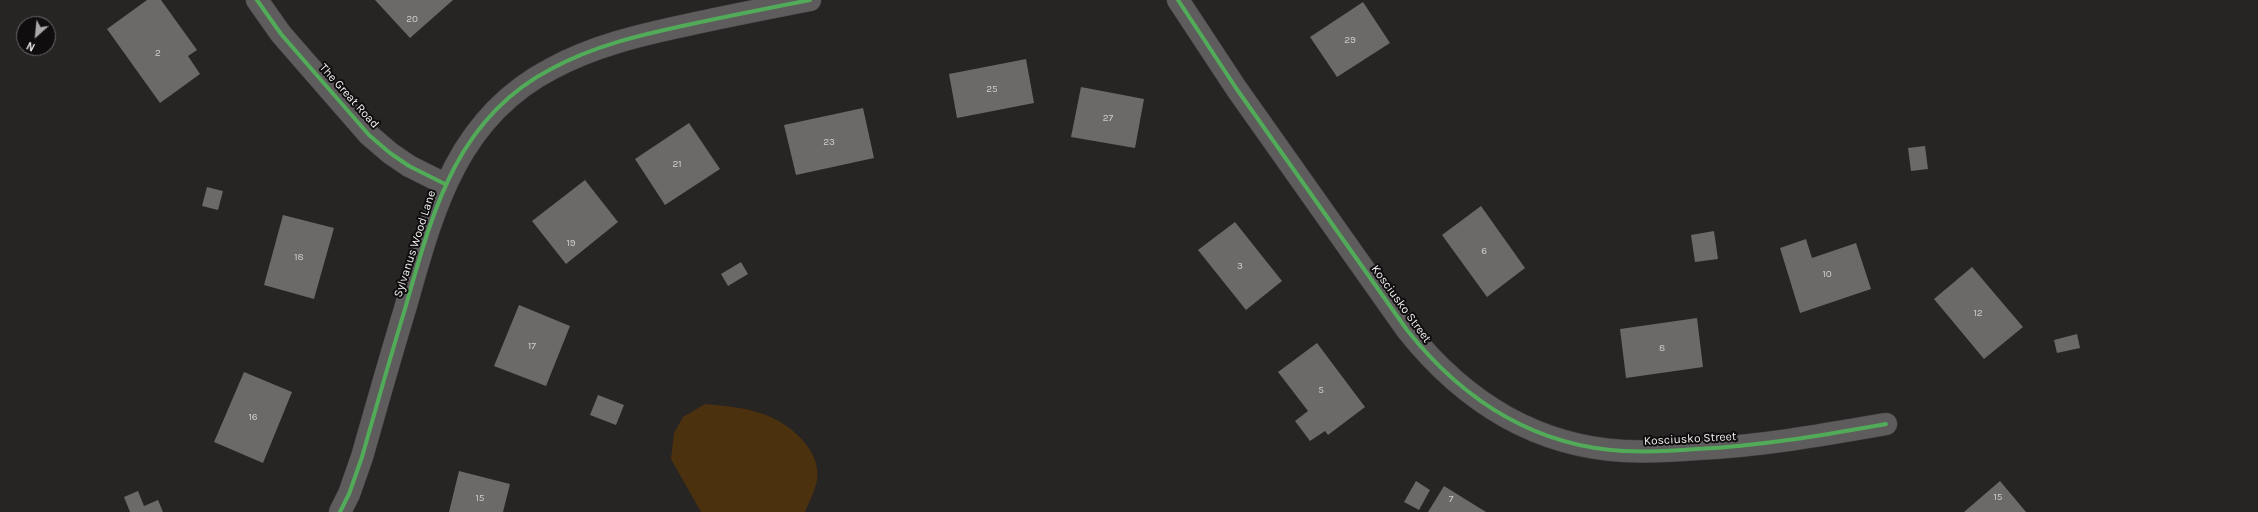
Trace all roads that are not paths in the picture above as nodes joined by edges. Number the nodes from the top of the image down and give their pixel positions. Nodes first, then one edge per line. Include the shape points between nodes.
1 (257, 0) edge
2 (810, 0) edge
3 (1178, 0) edge
4 (445, 184) junction
5 (1886, 424) dead end
6 (340, 512) edge

1 - 4 street, The Great Road via 281,34 370,135 403,162
2 - 4 street, Sylvanus Wood Lane via 632,38 592,50 549,69 516,92 470,139
3 - 5 street, Kosciusko Street via 1236,88 1406,330 1456,384 1486,406 1552,437 1587,446 1623,451 1731,447 1802,439
4 - 6 street, Sylvanus Wood Lane via 425,238 362,457

